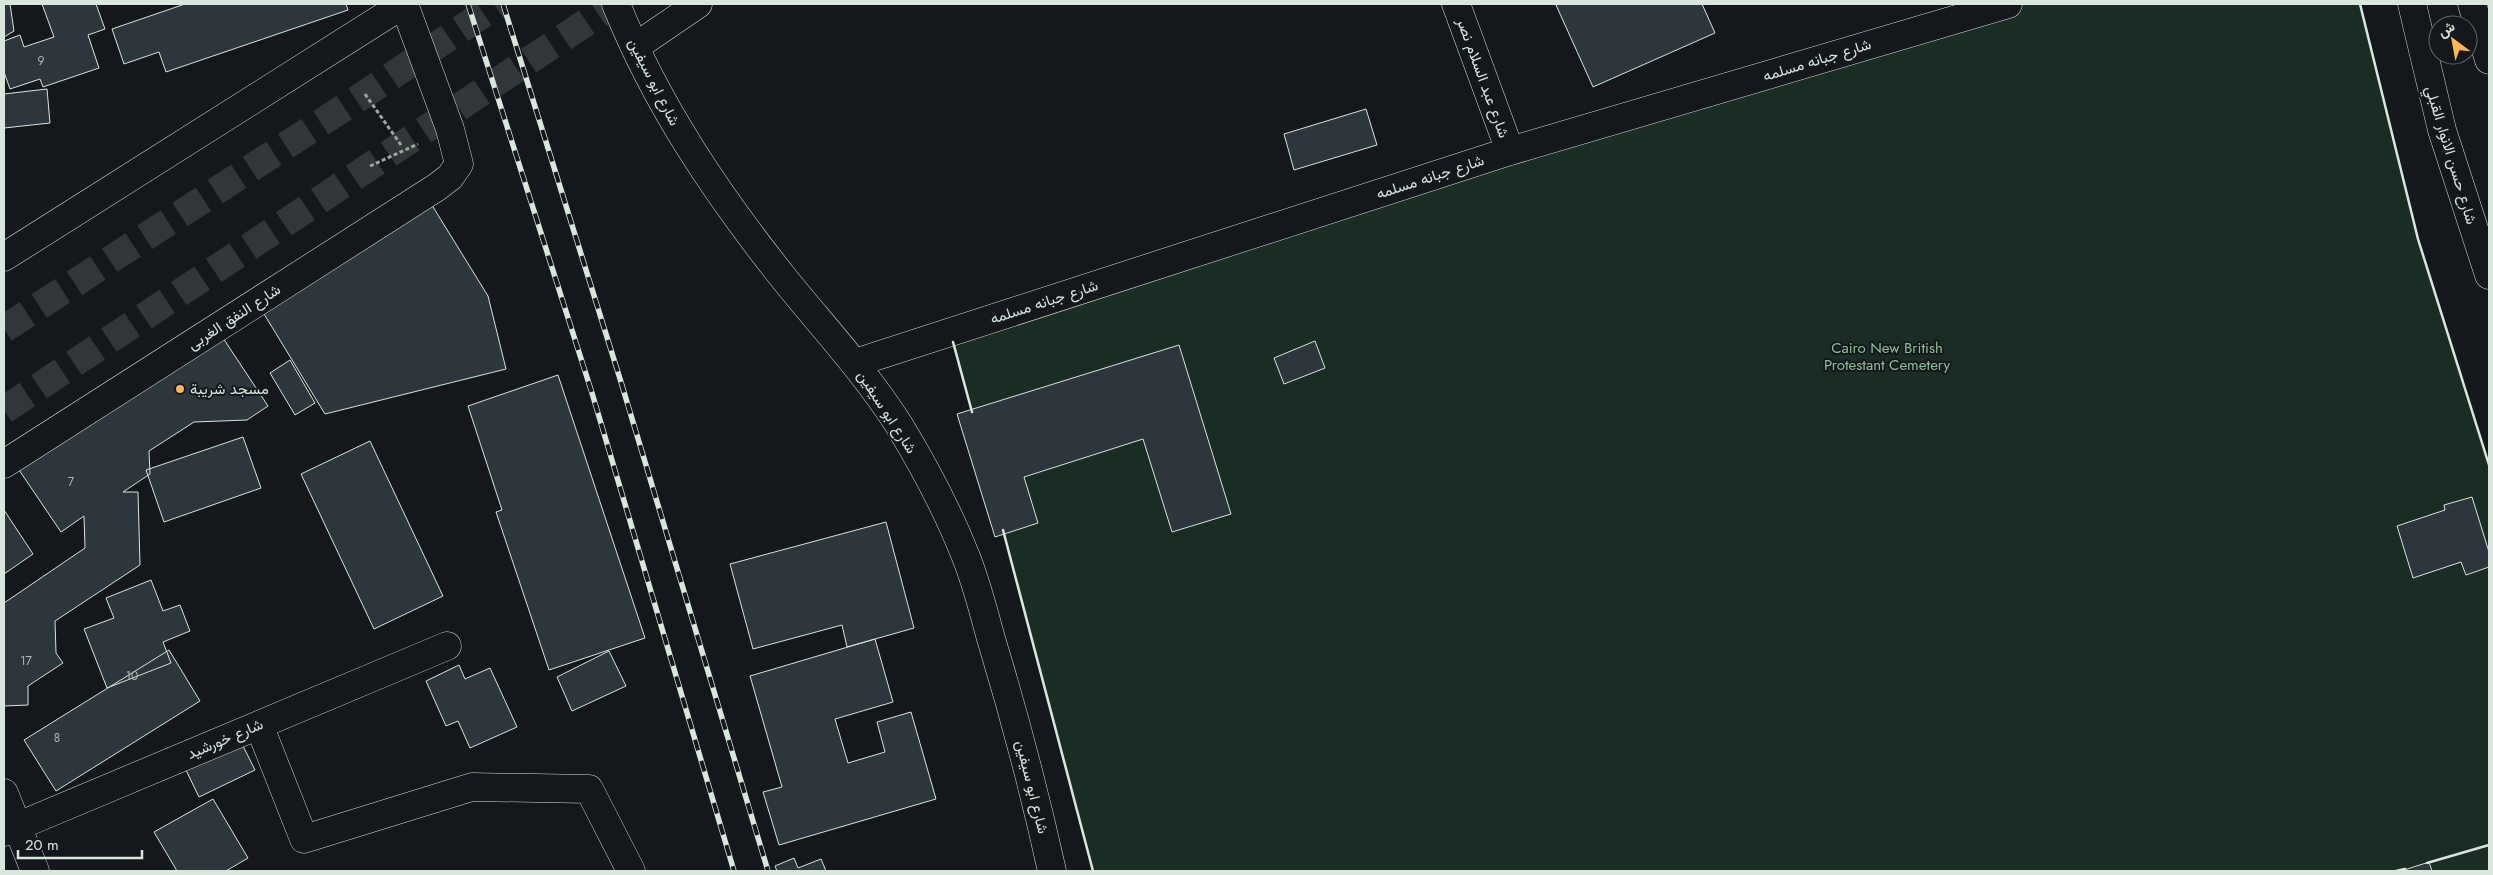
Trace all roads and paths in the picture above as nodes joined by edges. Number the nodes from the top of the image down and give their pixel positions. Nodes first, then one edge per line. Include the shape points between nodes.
1 (404, 4) edge
2 (616, 4) edge
3 (698, 4) edge
4 (1456, 4) edge
5 (2008, 4) edge
6 (2412, 4) edge
7 (2472, 4) edge
8 (1927, 15) edge
9 (635, 47) junction
10 (2489, 60) edge
11 (366, 94) dead end
12 (450, 129) junction
13 (401, 145) dead end
14 (1510, 151) junction
15 (370, 166) dead end
16 (4, 257) edge
17 (2489, 275) edge
18 (855, 363) junction
19 (4, 464) edge
20 (447, 646) dead end
21 (259, 725) junction
22 (4, 793) edge
23 (11, 829) edge
24 (35, 871) edge
25 (631, 871) edge
26 (1052, 871) edge

1 - 12 street
1 - 16 street
2 - 9 street, شارع ابو سيفين
3 - 9 street
4 - 14 street, شارع عبد السلام نصر
5 - 8 street, شارع جبانه مسلمه
6 - 17 street, شارع حسن الانوار القبلي via 2442,130
7 - 10 street
8 - 14 street, شارع جبانه مسلمه
9 - 18 street, شارع ابو سيفين via 678,131 727,204
11 - 13 path
12 - 15 path
12 - 19 street, شارع النفق الغربى via 458,164 450,177 437,187
14 - 18 street, شارع جبانه مسلمه
18 - 26 street, شارع ابو سيفين via 898,424 967,558 1034,792
20 - 21 street, شارع خورشيد
21 - 23 street, شارع خورشيد
21 - 25 street via 304,839 472,787 589,789
22 - 23 street
23 - 24 street

